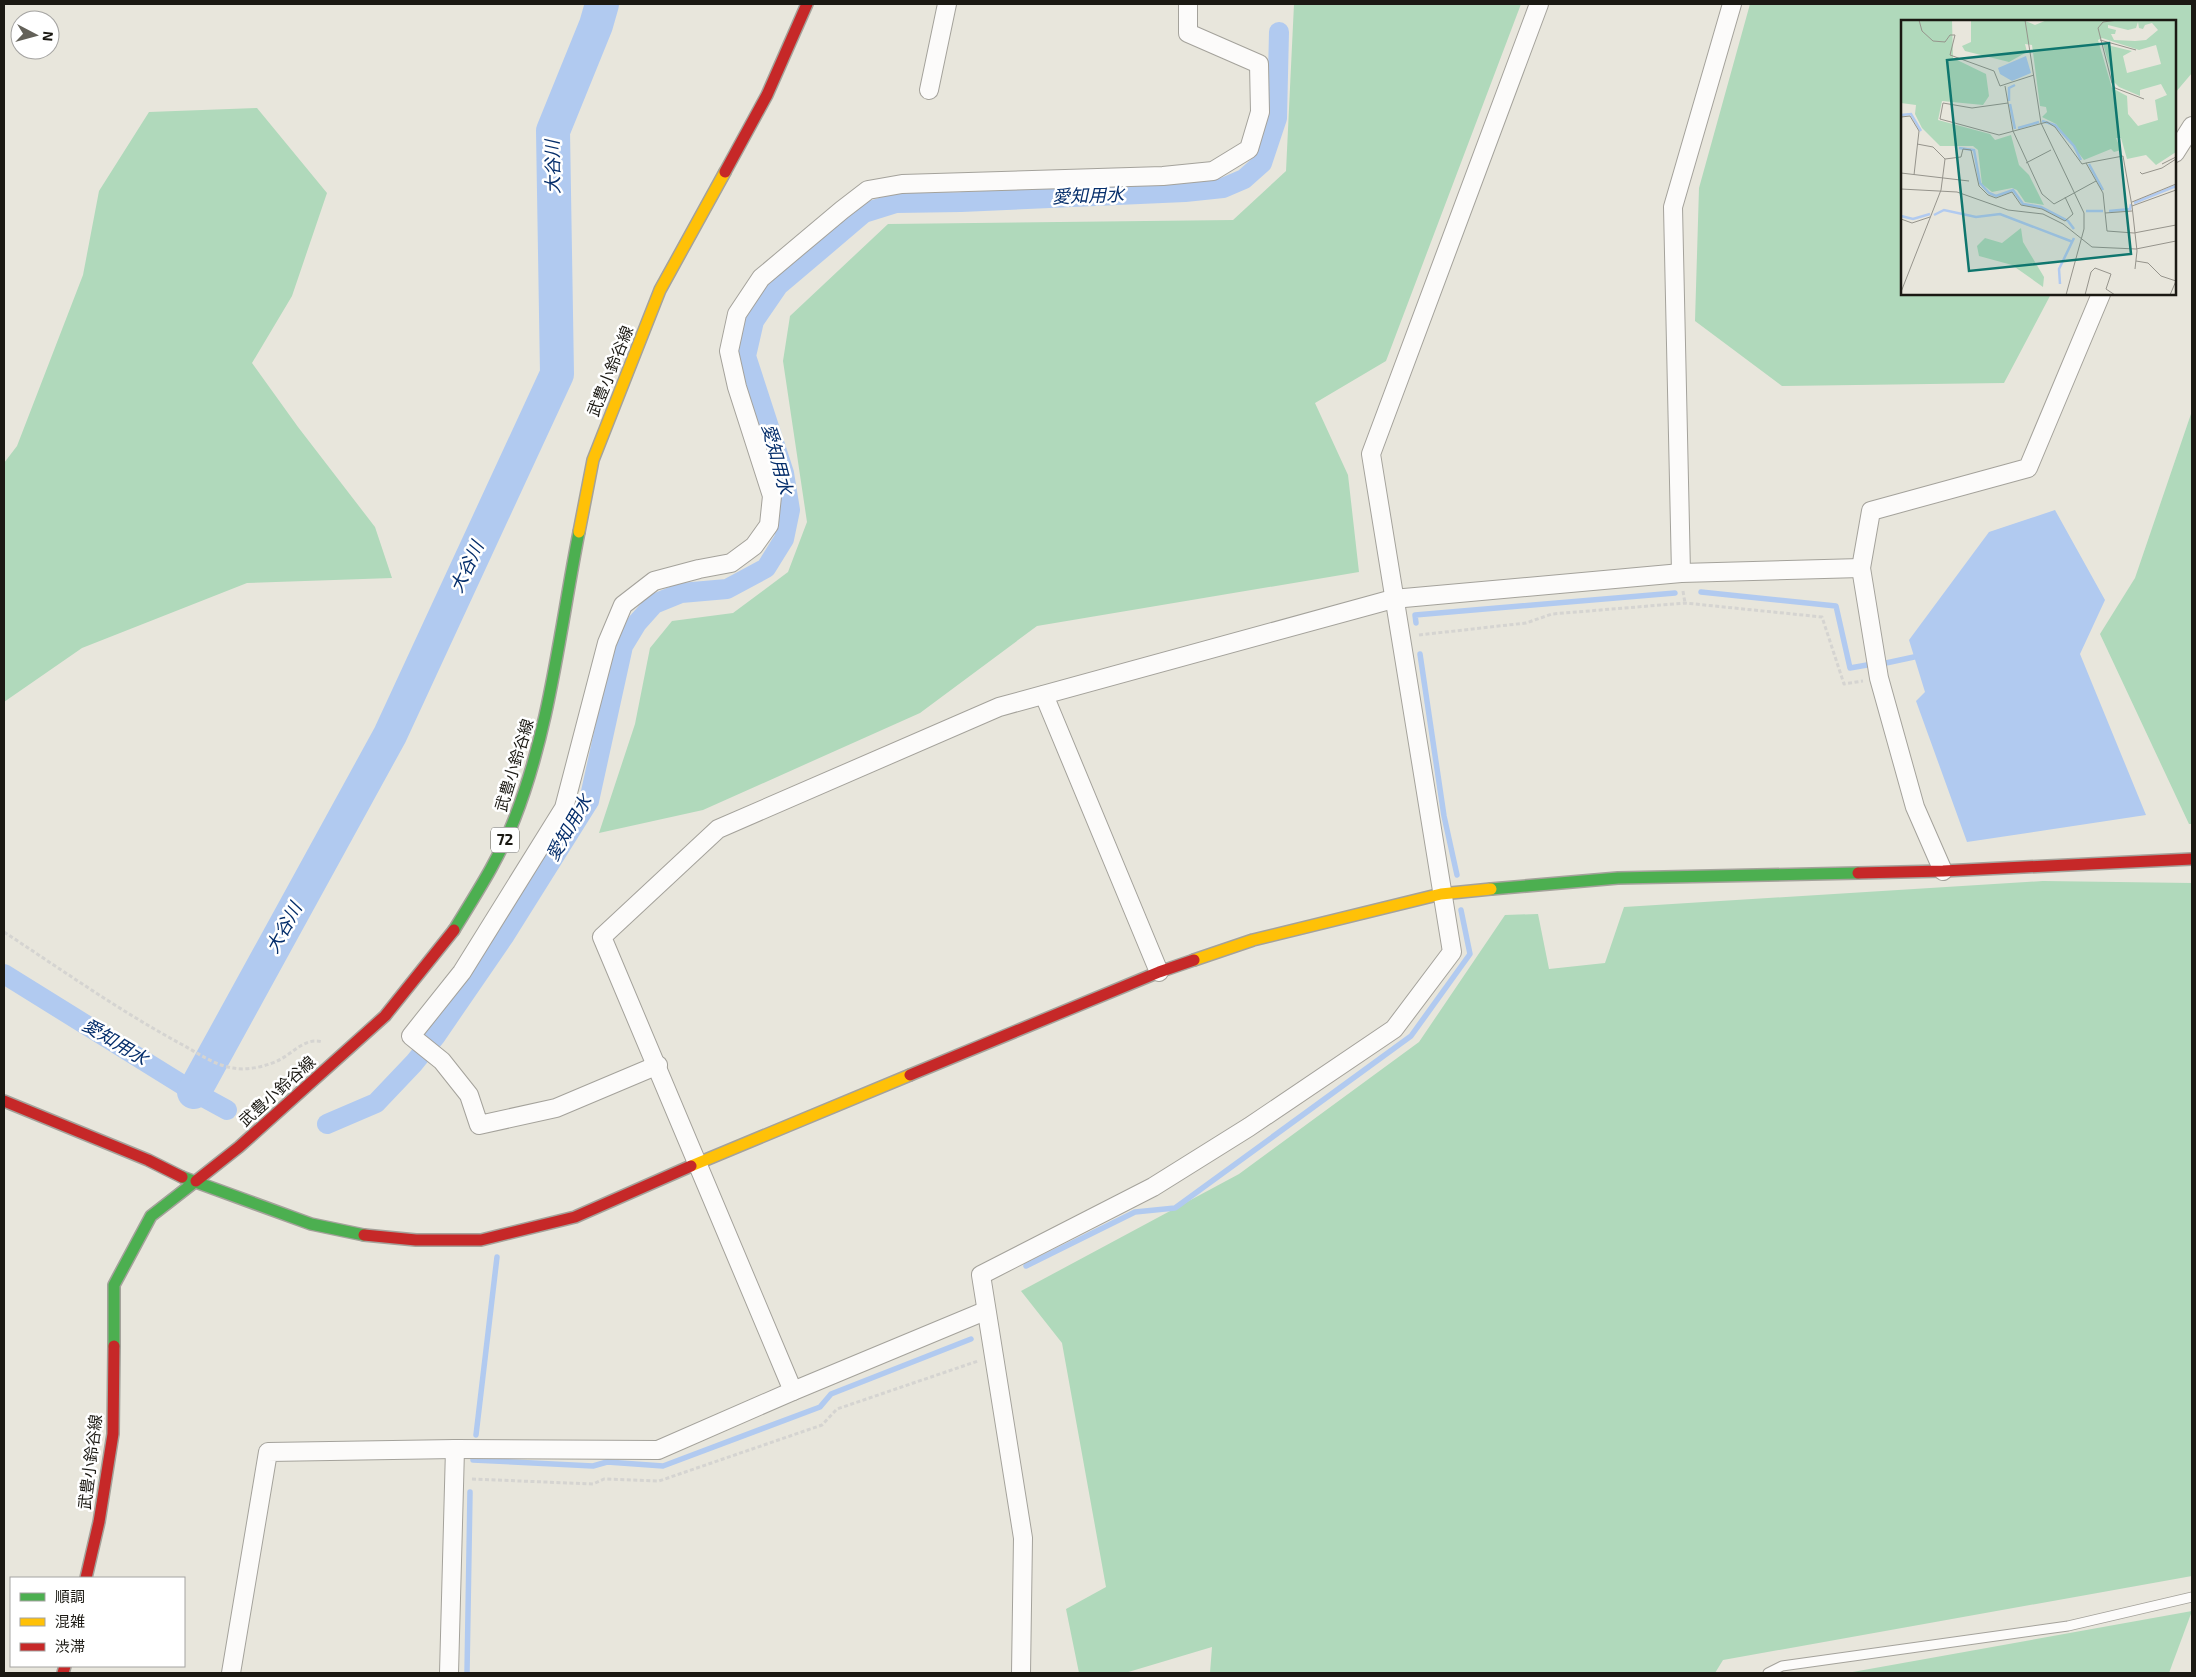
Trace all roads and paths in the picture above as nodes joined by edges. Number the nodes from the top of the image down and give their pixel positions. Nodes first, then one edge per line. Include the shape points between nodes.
1 (807, 4) edge
2 (946, 4) edge
3 (1188, 4) edge
4 (1539, 4) edge
5 (1732, 4) edge
6 (929, 90) dead end
7 (2192, 126) edge
8 (2176, 151) edge
9 (2101, 295) edge
10 (1861, 568) junction
11 (1681, 573) junction
12 (1393, 599) junction
13 (1400, 637) junction
14 (1879, 678) junction
15 (1044, 695) junction
16 (2192, 859) edge
17 (1943, 871) junction
18 (1441, 894) junction
19 (4, 932) edge
20 (1159, 972) junction
21 (338, 1058) junction
22 (658, 1065) junction
23 (4, 1101) edge
24 (697, 1163) junction
25 (193, 1182) junction
26 (985, 1311) junction
27 (793, 1391) junction
28 (455, 1449) junction
29 (86, 1577) edge
30 (2192, 1598) edge
31 (231, 1673) edge
32 (449, 1673) edge
33 (1021, 1673) edge
34 (1768, 1673) edge

1 - 21 street, 武豊小鈴谷線 / 72 via 767,95 660,290 593,460 548,702 514,821 492,869 452,934 385,1016
2 - 6 street
3 - 22 street via 1188,33 1259,64 1260,112 1249,149 1213,172 902,184 868,190 761,278 737,314 729,351 737,387 772,496 769,525 754,546 731,563 654,581 623,605 606,643 564,808 462,972 411,1036 436,1056 469,1095 479,1125 556,1108
4 - 12 street via 1371,454
5 - 11 street via 1673,207
7 - 8 street
9 - 10 street via 2028,468 1871,511
10 - 11 street
10 - 14 street
11 - 12 street
12 - 13 street
12 - 15 street
13 - 14 path via 1526,623 1552,614 1684,603 1822,617 1844,684
13 - 18 street
14 - 17 street via 1915,807
15 - 20 street
15 - 22 street via 999,707 718,829 602,937
16 - 17 street
17 - 18 street via 1618,878
18 - 20 street via 1253,940
18 - 26 street via 1452,952 1394,1029 1153,1187 981,1275
19 - 21 path via 162,1034 218,1064 235,1068 258,1067 280,1060 316,1040 323,1042
20 - 24 street
21 - 25 street, 武豊小鈴谷線 / 72 via 239,1147
22 - 24 street
23 - 25 street
24 - 25 street via 575,1217 481,1240 362,1236 311,1224
24 - 27 street
25 - 29 street, 武豊小鈴谷線 / 72 via 151,1216 114,1285 113,1434
26 - 27 street
26 - 33 street via 1023,1538
27 - 28 street via 658,1450
28 - 31 street via 268,1452
28 - 32 street
30 - 34 lane via 2068,1626 1782,1666

